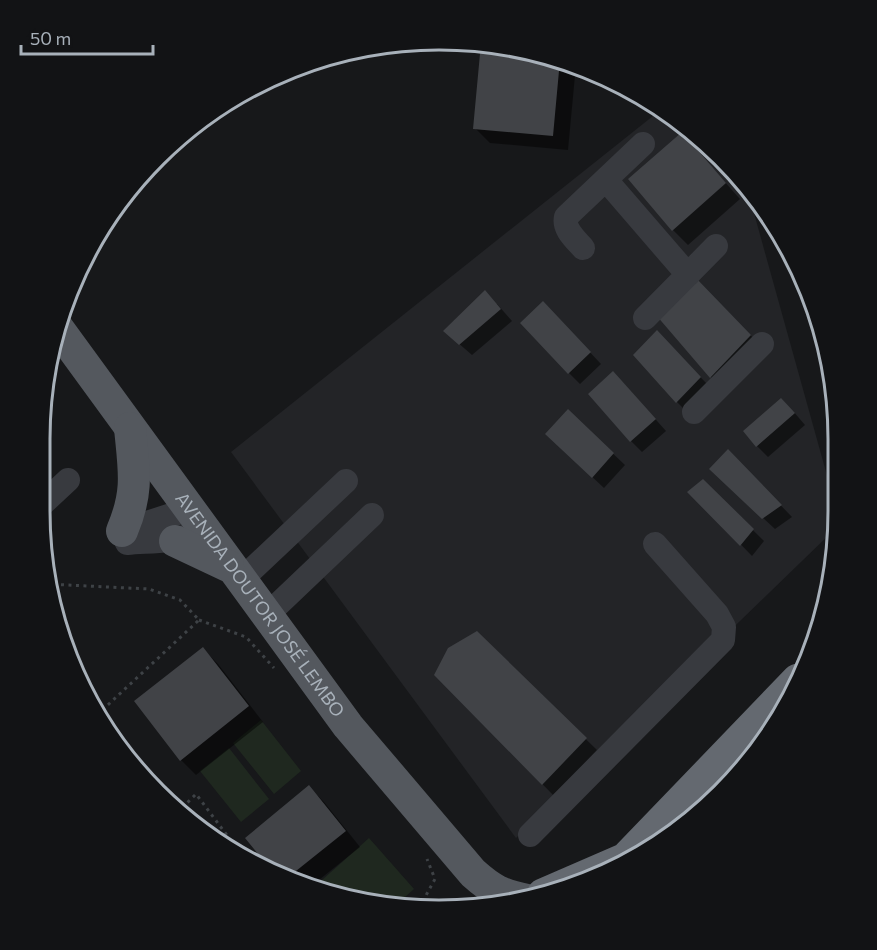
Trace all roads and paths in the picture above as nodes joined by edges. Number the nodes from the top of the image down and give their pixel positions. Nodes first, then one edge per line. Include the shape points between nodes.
1 (643, 144) dead end
2 (606, 180) junction
3 (716, 246) dead end
4 (583, 248) dead end
5 (688, 274) junction
6 (645, 318) dead end
7 (64, 336) edge
8 (762, 344) dead end
9 (694, 412) dead end
10 (130, 427) junction
11 (68, 480) dead end
12 (346, 481) dead end
13 (50, 497) edge
14 (372, 515) dead end
15 (198, 520) junction
16 (125, 537) junction
17 (175, 541) junction
18 (656, 544) dead end
19 (237, 575) junction
20 (57, 585) edge
21 (267, 615) junction
22 (778, 701) edge
23 (104, 709) edge
24 (184, 806) edge
25 (530, 835) dead end
26 (231, 840) edge
27 (639, 844) edge
28 (473, 873) junction
29 (505, 894) edge
30 (479, 898) edge

1 - 2 lane
2 - 4 lane via 566,216 567,228
2 - 5 lane
3 - 5 lane
5 - 6 lane
7 - 10 main road, AVENIDA DOUTOR JOSÉ LEMBO
8 - 9 lane
10 - 15 main road, AVENIDA DOUTOR JOSÉ LEMBO
10 - 16 main road via 135,484
11 - 13 lane
12 - 19 lane
14 - 21 lane
15 - 16 lane
15 - 17 lane
15 - 19 main road, AVENIDA DOUTOR JOSÉ LEMBO
16 - 17 lane
17 - 19 main road
18 - 25 lane via 717,614 724,627 723,640
19 - 21 main road, AVENIDA DOUTOR JOSÉ LEMBO
20 - 23 path via 149,589 180,600 199,620
21 - 28 main road, AVENIDA DOUTOR JOSÉ LEMBO via 348,726
22 - 27 highway
24 - 26 path via 196,794
28 - 29 main road, AVENIDA DOUTOR JOSÉ LEMBO via 490,889
28 - 30 main road, AVENIDA DOUTOR JOSÉ LEMBO

